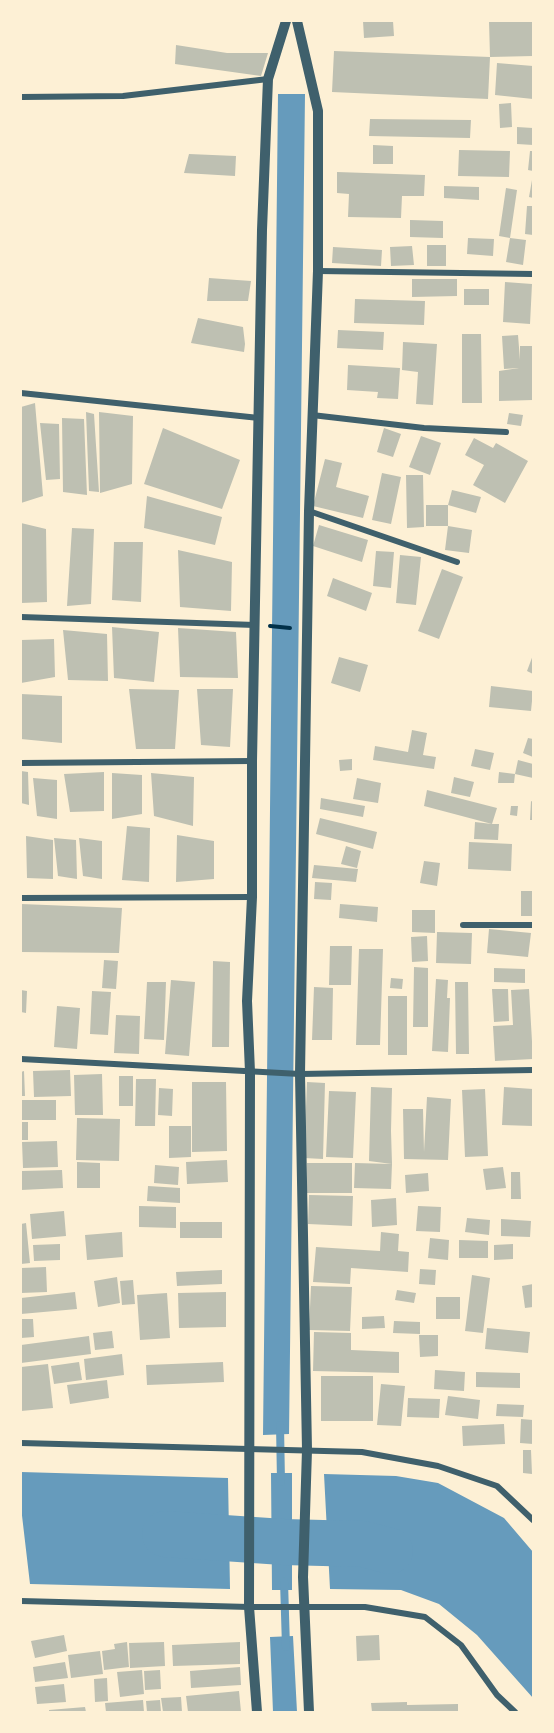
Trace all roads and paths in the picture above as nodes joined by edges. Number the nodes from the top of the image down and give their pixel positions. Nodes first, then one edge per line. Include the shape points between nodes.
1 (286, 21) edge
2 (297, 21) edge
3 (268, 79) junction
4 (21, 97) edge
5 (318, 271) junction
6 (533, 274) edge
7 (21, 393) edge
8 (311, 415) junction
9 (259, 418) junction
10 (506, 432) dead end
11 (309, 512) junction
12 (457, 562) dead end
13 (21, 617) edge
14 (255, 625) junction
15 (252, 761) junction
16 (21, 763) edge
17 (252, 897) junction
18 (21, 898) edge
19 (463, 925) dead end
20 (533, 925) edge
21 (21, 1059) edge
22 (533, 1070) edge
23 (250, 1072) junction
24 (300, 1074) junction
25 (21, 1443) edge
26 (254, 1449) junction
27 (303, 1450) junction
28 (533, 1520) edge
29 (21, 1601) edge
30 (249, 1606) junction
31 (301, 1606) junction
32 (257, 1712) edge
33 (309, 1712) edge
34 (515, 1712) edge

1 - 3 street
2 - 5 street via 318,111
3 - 4 street via 123,96
3 - 9 street
5 - 6 street
5 - 8 street
7 - 9 street
8 - 10 street via 424,428
8 - 11 street
9 - 14 street
11 - 12 street
11 - 24 street
13 - 14 street
14 - 15 street
15 - 16 street
15 - 17 street
17 - 18 street
17 - 23 street
19 - 20 street
21 - 23 street
22 - 24 street
23 - 24 street
23 - 26 street
24 - 27 street
25 - 26 street
26 - 27 street
26 - 30 street via 249,1467
27 - 28 street via 362,1452 438,1466 497,1486
27 - 31 street
29 - 30 street
30 - 31 street
30 - 32 street
31 - 33 street
31 - 34 street via 365,1606 424,1617 461,1645 497,1695

